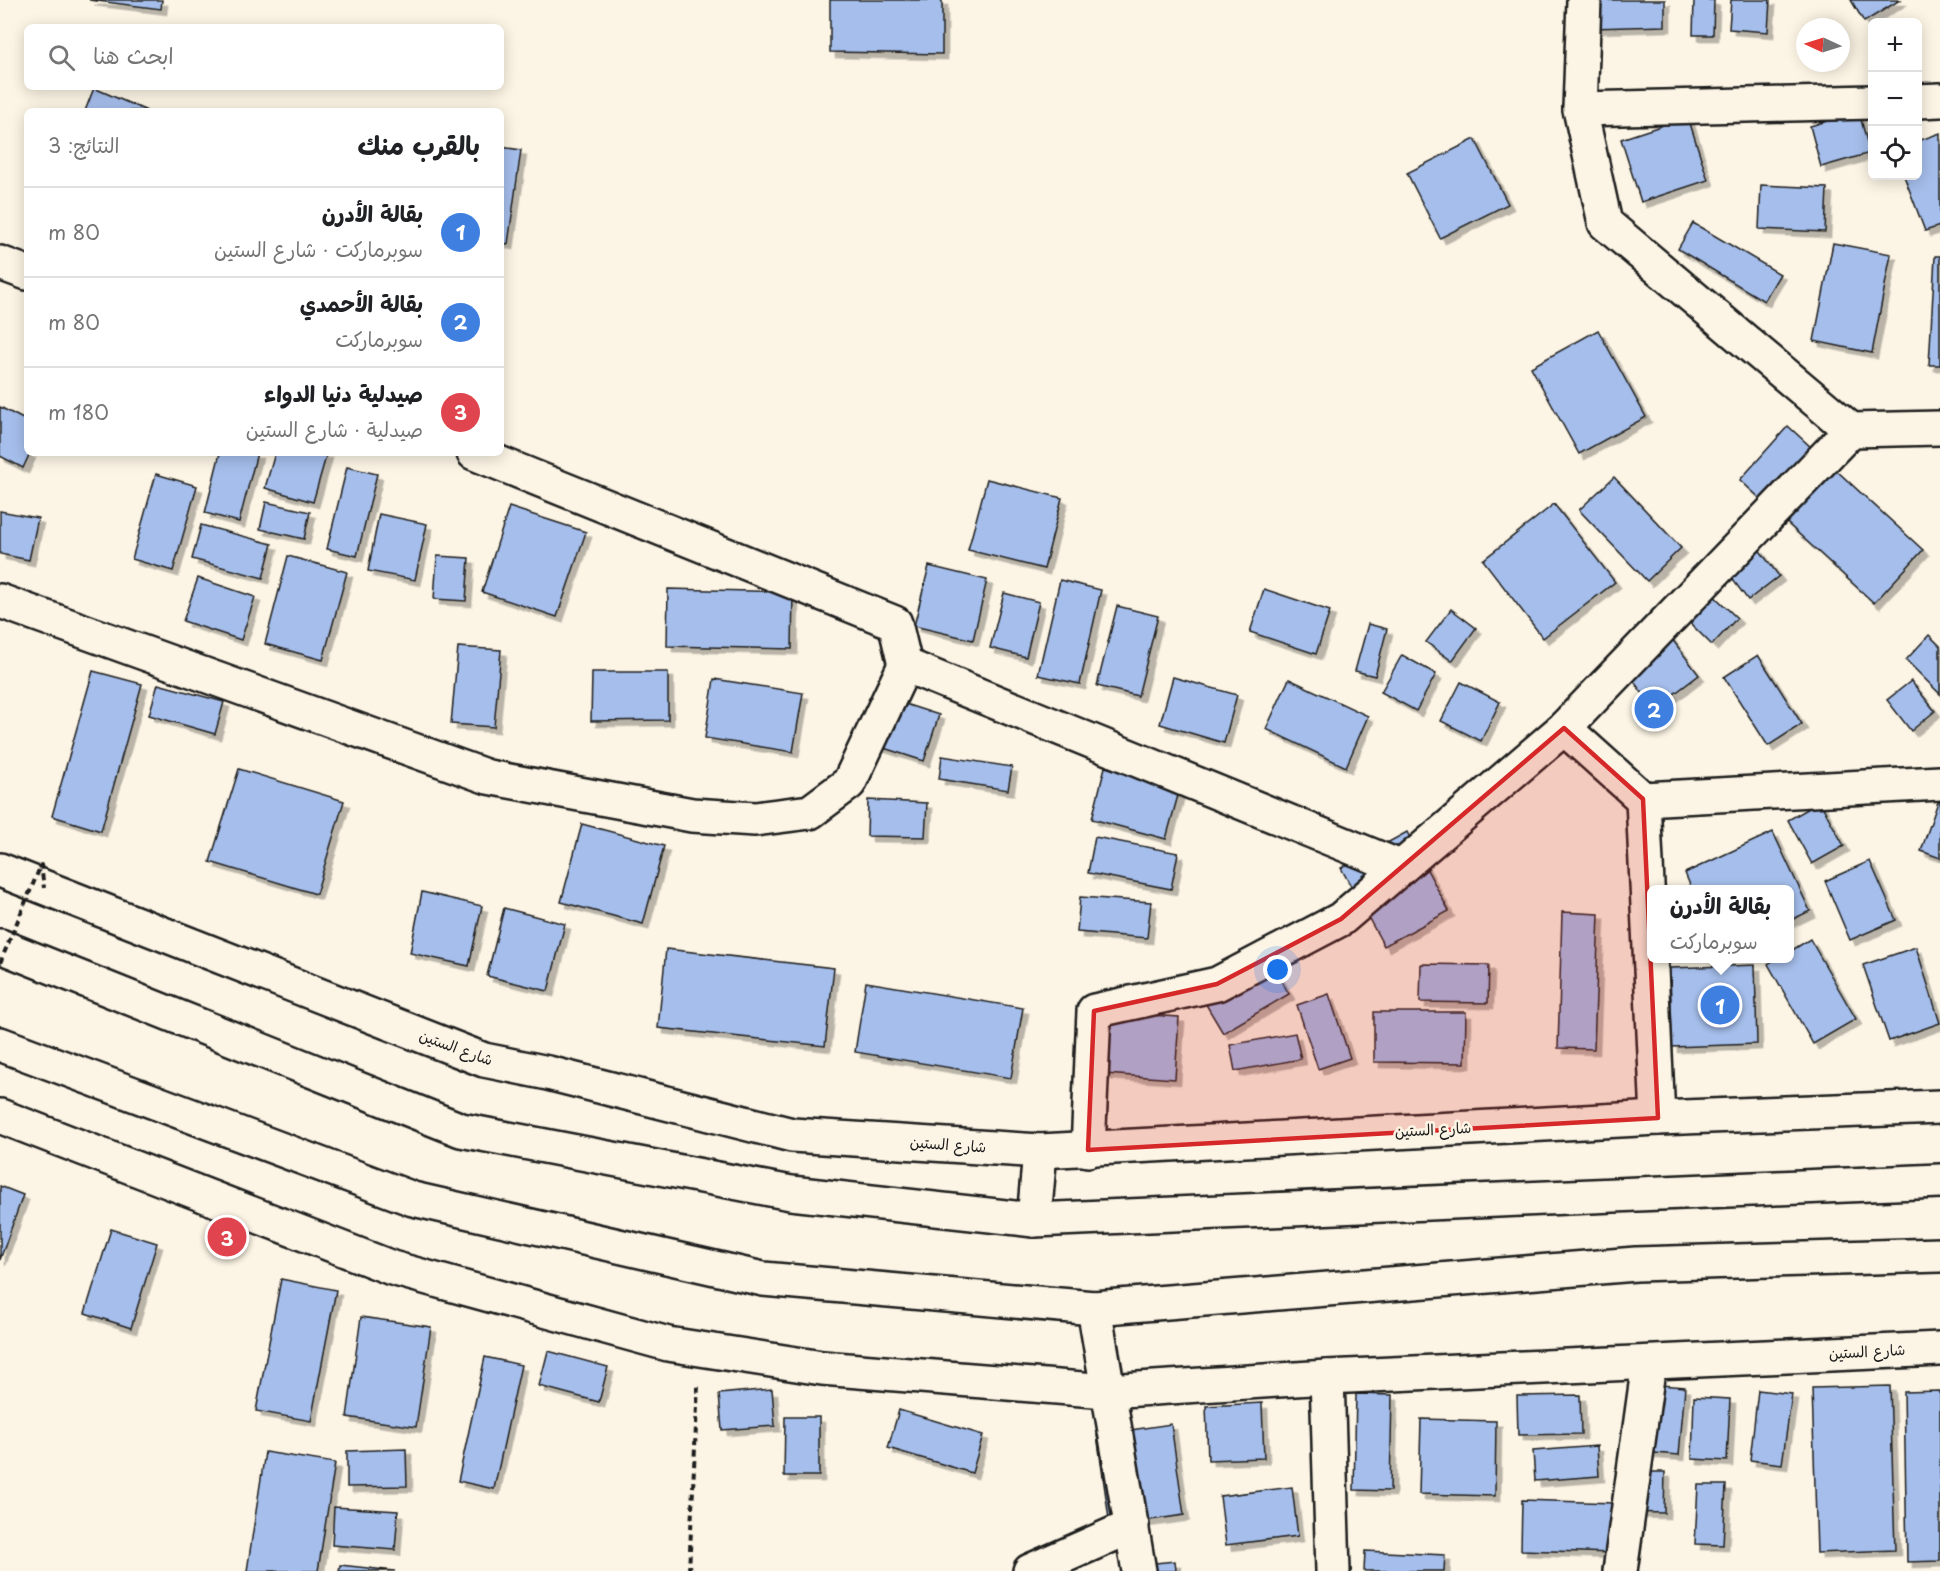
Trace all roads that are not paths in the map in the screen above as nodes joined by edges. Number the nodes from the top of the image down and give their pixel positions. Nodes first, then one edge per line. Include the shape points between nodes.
1 (1584, 0) edge
2 (1940, 100) edge
3 (1922, 101) edge
4 (1868, 102) edge
5 (1580, 109) junction
6 (0, 262) edge
7 (24, 272) edge
8 (1940, 428) edge
9 (1851, 430) junction
10 (481, 456) edge
11 (0, 601) edge
12 (905, 665) junction
13 (1564, 728) junction
14 (1940, 783) edge
15 (1643, 799) junction
16 (1400, 867) junction
17 (0, 870) edge
18 (1647, 885) edge
19 (0, 946) edge
20 (1651, 963) edge
21 (0, 1044) edge
22 (1940, 1107) edge
23 (0, 1116) edge
24 (1658, 1118) junction
25 (1088, 1150) junction
26 (1040, 1151) junction
27 (1940, 1181) edge
28 (1034, 1220) junction
29 (1940, 1255) edge
30 (1094, 1308) junction
31 (1940, 1349) edge
32 (1649, 1363) junction
33 (1328, 1377) junction
34 (1107, 1390) junction
35 (1132, 1526) junction
36 (1030, 1571) edge
37 (1139, 1571) edge
38 (1334, 1571) edge
39 (1620, 1571) edge

1 - 5 main road
2 - 3 main road
4 - 5 main road
5 - 9 main road via 1605,223
6 - 7 main road
8 - 9 main road
9 - 13 main road
10 - 12 main road via 895,623
11 - 12 main road via 488,777 692,815 755,819 810,812 849,783
12 - 16 main road
13 - 15 main road
13 - 16 main road
14 - 15 main road
15 - 18 main road
16 - 25 main road via 1341,919 1217,984 1094,1011
17 - 26 main road, شارع الستين via 484,1060 792,1135
19 - 28 main road via 461,1130 791,1192
20 - 24 main road
21 - 30 main road via 413,1199 763,1280
22 - 24 main road, شارع الستين
23 - 34 main road, شارع الستين via 392,1268 668,1344 822,1368
24 - 25 main road, شارع الستين
25 - 26 main road, شارع الستين
26 - 28 main road
27 - 28 main road
29 - 30 main road via 1636,1264
30 - 34 main road
31 - 32 main road, شارع الستين
32 - 33 main road, شارع الستين
32 - 39 main road
33 - 34 main road, شارع الستين
33 - 38 main road
34 - 35 main road
35 - 36 main road
35 - 37 main road

